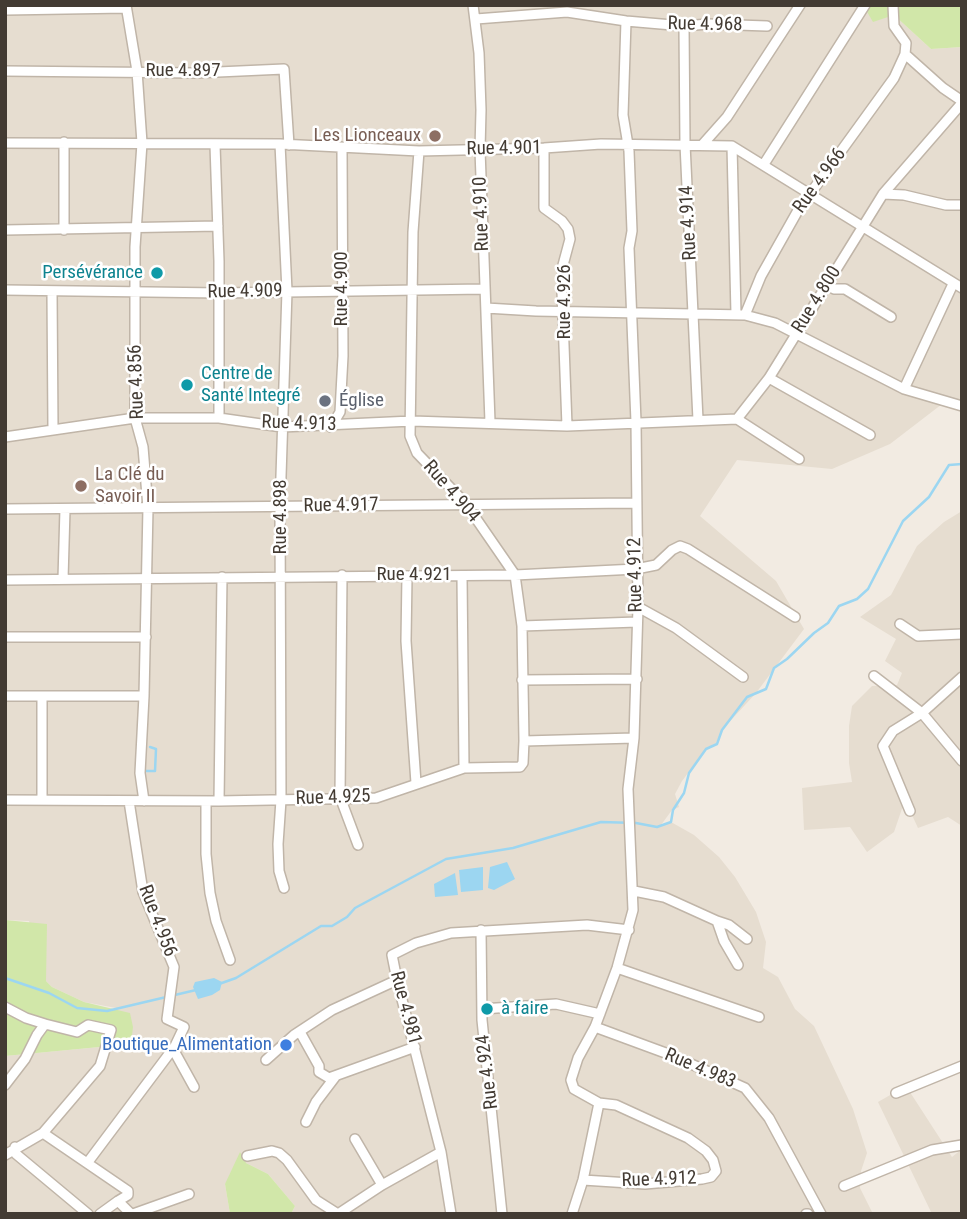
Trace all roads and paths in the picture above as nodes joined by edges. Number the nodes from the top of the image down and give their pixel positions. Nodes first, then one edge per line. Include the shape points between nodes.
1 (473, 5) edge
2 (800, 5) edge
3 (865, 5) edge
4 (893, 5) edge
5 (126, 7) edge
6 (5, 10) edge
7 (476, 19) junction
8 (626, 21) junction
9 (684, 26) junction
10 (766, 26) dead end
11 (905, 54) junction
12 (5, 71) edge
13 (137, 71) junction
14 (962, 102) edge
15 (64, 142) junction
16 (5, 143) edge
17 (142, 143) junction
18 (284, 144) junction
19 (685, 144) junction
20 (704, 144) junction
21 (215, 145) junction
22 (629, 145) junction
23 (732, 146) junction
24 (342, 148) junction
25 (544, 148) junction
26 (480, 150) junction
27 (419, 151) junction
28 (764, 164) junction
29 (810, 194) junction
30 (883, 194) junction
31 (962, 205) edge
32 (218, 226) junction
33 (863, 226) junction
34 (138, 229) junction
35 (5, 230) edge
36 (65, 230) junction
37 (826, 284) junction
38 (958, 286) edge
39 (413, 288) junction
40 (484, 289) junction
41 (5, 290) edge
42 (52, 291) junction
43 (287, 291) junction
44 (135, 292) junction
45 (343, 292) junction
46 (220, 293) junction
47 (486, 308) junction
48 (563, 312) junction
49 (633, 312) junction
50 (740, 314) junction
51 (691, 315) junction
52 (891, 317) dead end
53 (796, 334) junction
54 (769, 378) junction
55 (905, 388) junction
56 (962, 406) edge
57 (135, 418) junction
58 (219, 418) junction
59 (737, 419) junction
60 (698, 420) junction
61 (412, 421) junction
62 (490, 422) junction
63 (636, 422) junction
64 (567, 426) junction
65 (331, 427) junction
66 (282, 428) junction
67 (53, 429) junction
68 (870, 435) dead end
69 (5, 437) edge
70 (799, 458) dead end
71 (635, 503) junction
72 (466, 504) junction
73 (280, 507) junction
74 (148, 508) junction
75 (5, 509) edge
76 (65, 509) junction
77 (636, 569) junction
78 (342, 575) junction
79 (515, 575) junction
80 (281, 576) junction
81 (407, 576) junction
82 (462, 576) junction
83 (222, 577) junction
84 (63, 579) junction
85 (147, 579) junction
86 (5, 580) edge
87 (638, 607) junction
88 (795, 617) dead end
89 (637, 622) junction
90 (901, 624) dead end
91 (522, 626) junction
92 (962, 634) edge
93 (5, 637) edge
94 (146, 637) junction
95 (874, 676) dead end
96 (743, 677) dead end
97 (961, 679) edge
98 (522, 680) junction
99 (637, 680) junction
100 (5, 696) edge
101 (41, 696) junction
102 (144, 696) junction
103 (922, 713) junction
104 (634, 738) junction
105 (524, 741) junction
106 (961, 760) edge
107 (464, 768) junction
108 (416, 783) junction
109 (340, 797) junction
110 (5, 800) edge
111 (43, 800) junction
112 (281, 800) junction
113 (129, 801) junction
114 (206, 801) junction
115 (219, 801) junction
116 (144, 802) junction
117 (910, 811) dead end
118 (358, 845) dead end
119 (284, 888) dead end
120 (634, 891) junction
121 (717, 921) junction
122 (481, 930) junction
123 (629, 930) junction
124 (747, 939) dead end
125 (230, 960) dead end
126 (738, 965) dead end
127 (617, 968) junction
128 (397, 980) junction
129 (5, 1007) edge
130 (482, 1009) junction
131 (600, 1014) junction
132 (759, 1017) dead end
133 (45, 1024) junction
134 (595, 1027) junction
135 (300, 1032) junction
136 (415, 1047) junction
137 (173, 1049) junction
138 (265, 1060) dead end
139 (962, 1066) edge
140 (335, 1077) junction
141 (5, 1085) edge
142 (194, 1087) dead end
143 (896, 1093) dead end
144 (598, 1103) junction
145 (306, 1122) dead end
146 (43, 1133) junction
147 (355, 1139) dead end
148 (962, 1145) edge
149 (15, 1147) junction
150 (442, 1153) junction
151 (5, 1155) edge
152 (247, 1156) dead end
153 (88, 1162) junction
154 (583, 1180) junction
155 (382, 1185) junction
156 (844, 1186) dead end
157 (189, 1194) dead end
158 (118, 1201) junction
159 (88, 1214) edge
160 (100, 1214) edge
161 (108, 1214) edge
162 (132, 1214) edge
163 (450, 1214) edge
164 (502, 1214) edge
165 (572, 1214) edge
166 (821, 1214) edge

1 - 7 street, Rue 4.910
2 - 20 street via 727,117
3 - 28 street
4 - 11 street, Rue 4.800 via 894,26 906,43
5 - 6 street
5 - 13 street, Rue 4.856
7 - 8 street, Rue 4.968 via 567,12
7 - 26 street, Rue 4.910
8 - 9 street, Rue 4.968
8 - 22 street, Rue 4.912 via 623,115
9 - 10 street, Rue 4.968
9 - 19 street, Rue 4.914
11 - 14 street, Rue 4.800
11 - 29 street, Rue 4.966 via 894,78
12 - 13 street, Rue 4.897
13 - 17 street, Rue 4.856
13 - 18 street, Rue 4.897 via 285,70
14 - 30 street, Rue 4.800
15 - 16 street, Rue 4.901
15 - 17 street, Rue 4.901
15 - 36 street
17 - 21 street, Rue 4.901
17 - 34 street, Rue 4.856
18 - 21 street, Rue 4.901
18 - 24 street, Rue 4.901
18 - 43 street, Rue 4.898
19 - 20 street, Rue 4.901
19 - 22 street, Rue 4.901
19 - 51 street, Rue 4.914
20 - 23 street, Rue 4.901
21 - 32 street
22 - 25 street, Rue 4.901
22 - 49 street, Rue 4.912
23 - 28 street, Rue 4.901
23 - 50 street
24 - 27 street, Rue 4.901
24 - 45 street, Rue 4.900
25 - 26 street, Rue 4.901
25 - 48 street, Rue 4.926 via 544,208 562,221 570,239 563,265
26 - 27 street, Rue 4.901
26 - 40 street, Rue 4.910
27 - 39 street, Rue 4.904
28 - 29 street, Rue 4.901
29 - 33 street, Rue 4.901
29 - 50 street, Rue 4.966
30 - 31 street
30 - 33 street, Rue 4.800
32 - 34 street
32 - 46 street
33 - 37 street, Rue 4.800
33 - 38 street, Rue 4.901
34 - 36 street
34 - 44 street, Rue 4.856
35 - 36 street
37 - 52 street via 845,289
37 - 53 street, Rue 4.800
38 - 55 street
39 - 40 street, Rue 4.909
39 - 45 street, Rue 4.909
39 - 61 street, Rue 4.904
40 - 47 street, Rue 4.910
41 - 42 street, Rue 4.909
42 - 44 street, Rue 4.909
42 - 67 street
43 - 45 street, Rue 4.909
43 - 46 street, Rue 4.909
43 - 66 street, Rue 4.898
44 - 46 street, Rue 4.909
44 - 57 street, Rue 4.856
45 - 65 street, Rue 4.900 via 340,412
46 - 58 street
47 - 48 street
47 - 62 street, Rue 4.910
48 - 49 street
48 - 64 street, Rue 4.926
49 - 51 street
49 - 63 street, Rue 4.912
50 - 51 street
50 - 53 street
51 - 60 street, Rue 4.914
53 - 54 street, Rue 4.800
53 - 55 street
54 - 59 street, Rue 4.800
54 - 68 street
55 - 56 street
57 - 58 street, Rue 4.913
57 - 67 street, Rue 4.913
57 - 74 street, Rue 4.856 via 143,447
58 - 66 street, Rue 4.913
59 - 60 street
59 - 70 street
60 - 63 street
61 - 62 street, Rue 4.913
61 - 65 street, Rue 4.913
61 - 72 street, Rue 4.904 via 410,436 417,453
62 - 64 street, Rue 4.913
63 - 64 street, Rue 4.913
63 - 71 street, Rue 4.912
65 - 66 street, Rue 4.913
66 - 73 street, Rue 4.898
67 - 69 street, Rue 4.913
71 - 72 street, Rue 4.917
71 - 77 street, Rue 4.912
72 - 73 street, Rue 4.917
72 - 79 street, Rue 4.904
73 - 74 street, Rue 4.917
73 - 80 street, Rue 4.898
74 - 76 street, Rue 4.917
74 - 85 street, Rue 4.856
75 - 76 street, Rue 4.917
76 - 84 street
77 - 79 street, Rue 4.921
77 - 87 street, Rue 4.912
77 - 88 street, Rue 4.921 via 656,565 672,550 688,549
78 - 80 street, Rue 4.921
78 - 81 street, Rue 4.921
78 - 109 street
79 - 82 street, Rue 4.921
79 - 91 street, Rue 4.904
80 - 83 street, Rue 4.921
80 - 112 street, Rue 4.898
81 - 82 street, Rue 4.921
81 - 108 street via 405,641
82 - 107 street
83 - 85 street, Rue 4.921
83 - 115 street
84 - 85 street, Rue 4.921
84 - 86 street, Rue 4.921
85 - 94 street, Rue 4.856
87 - 89 street, Rue 4.912
87 - 96 street via 676,628
89 - 91 street
89 - 99 street, Rue 4.912
90 - 92 street via 918,636
91 - 98 street, Rue 4.904
93 - 94 street
94 - 102 street, Rue 4.856
95 - 103 street
97 - 103 street
98 - 99 street
98 - 105 street, Rue 4.904
99 - 104 street, Rue 4.912
100 - 101 street
101 - 102 street
101 - 111 street
102 - 116 street, Rue 4.856 via 140,773
103 - 106 street
103 - 117 street via 893,731 883,746
104 - 105 street
104 - 120 street, Rue 4.912 via 628,789
105 - 107 street, Rue 4.925 via 520,766
107 - 108 street, Rue 4.925
108 - 109 street, Rue 4.925 via 376,798
109 - 112 street, Rue 4.925
109 - 118 street
110 - 111 street, Rue 4.925
111 - 113 street, Rue 4.925
112 - 115 street, Rue 4.925
112 - 119 street, Rue 4.898 via 279,871
113 - 116 street, Rue 4.925
113 - 137 street, Rue 4.956 via 143,892 174,967 167,1019 184,1027
114 - 115 street, Rue 4.925
114 - 116 street, Rue 4.925
114 - 125 street via 210,892
120 - 121 street via 664,897
120 - 123 street, Rue 4.912
121 - 124 street
121 - 126 street
122 - 123 street, Rue 4.981 via 587,925
122 - 128 street, Rue 4.981 via 430,938 395,952
122 - 130 street, Rue 4.924
123 - 127 street, Rue 4.912
127 - 131 street, Rue 4.912
127 - 132 street
128 - 135 street via 347,1002
128 - 136 street, Rue 4.981
129 - 133 street
130 - 131 street via 556,1004
130 - 164 street, Rue 4.924
131 - 134 street, Rue 4.912
133 - 141 street
133 - 146 street via 77,1032 88,1025 111,1030 100,1066
134 - 144 street, Rue 4.912 via 571,1080 574,1089
134 - 166 street, Rue 4.983 via 745,1088 769,1118
135 - 138 street
135 - 140 street via 322,1076
136 - 140 street
136 - 150 street, Rue 4.981
137 - 142 street
137 - 153 street
139 - 143 street
140 - 145 street
144 - 154 street
144 - 154 street, Rue 4.912 via 616,1105 688,1138 706,1151 716,1171 702,1180 645,1184
146 - 149 street
146 - 153 street
147 - 155 street
148 - 156 street via 932,1150
149 - 151 street
149 - 159 street via 16,1154
150 - 155 street
150 - 163 street, Rue 4.981
152 - 155 street via 279,1153 316,1200 338,1214
153 - 158 street via 128,1191
154 - 165 street
157 - 162 street
158 - 160 street
158 - 161 street
158 - 162 street

